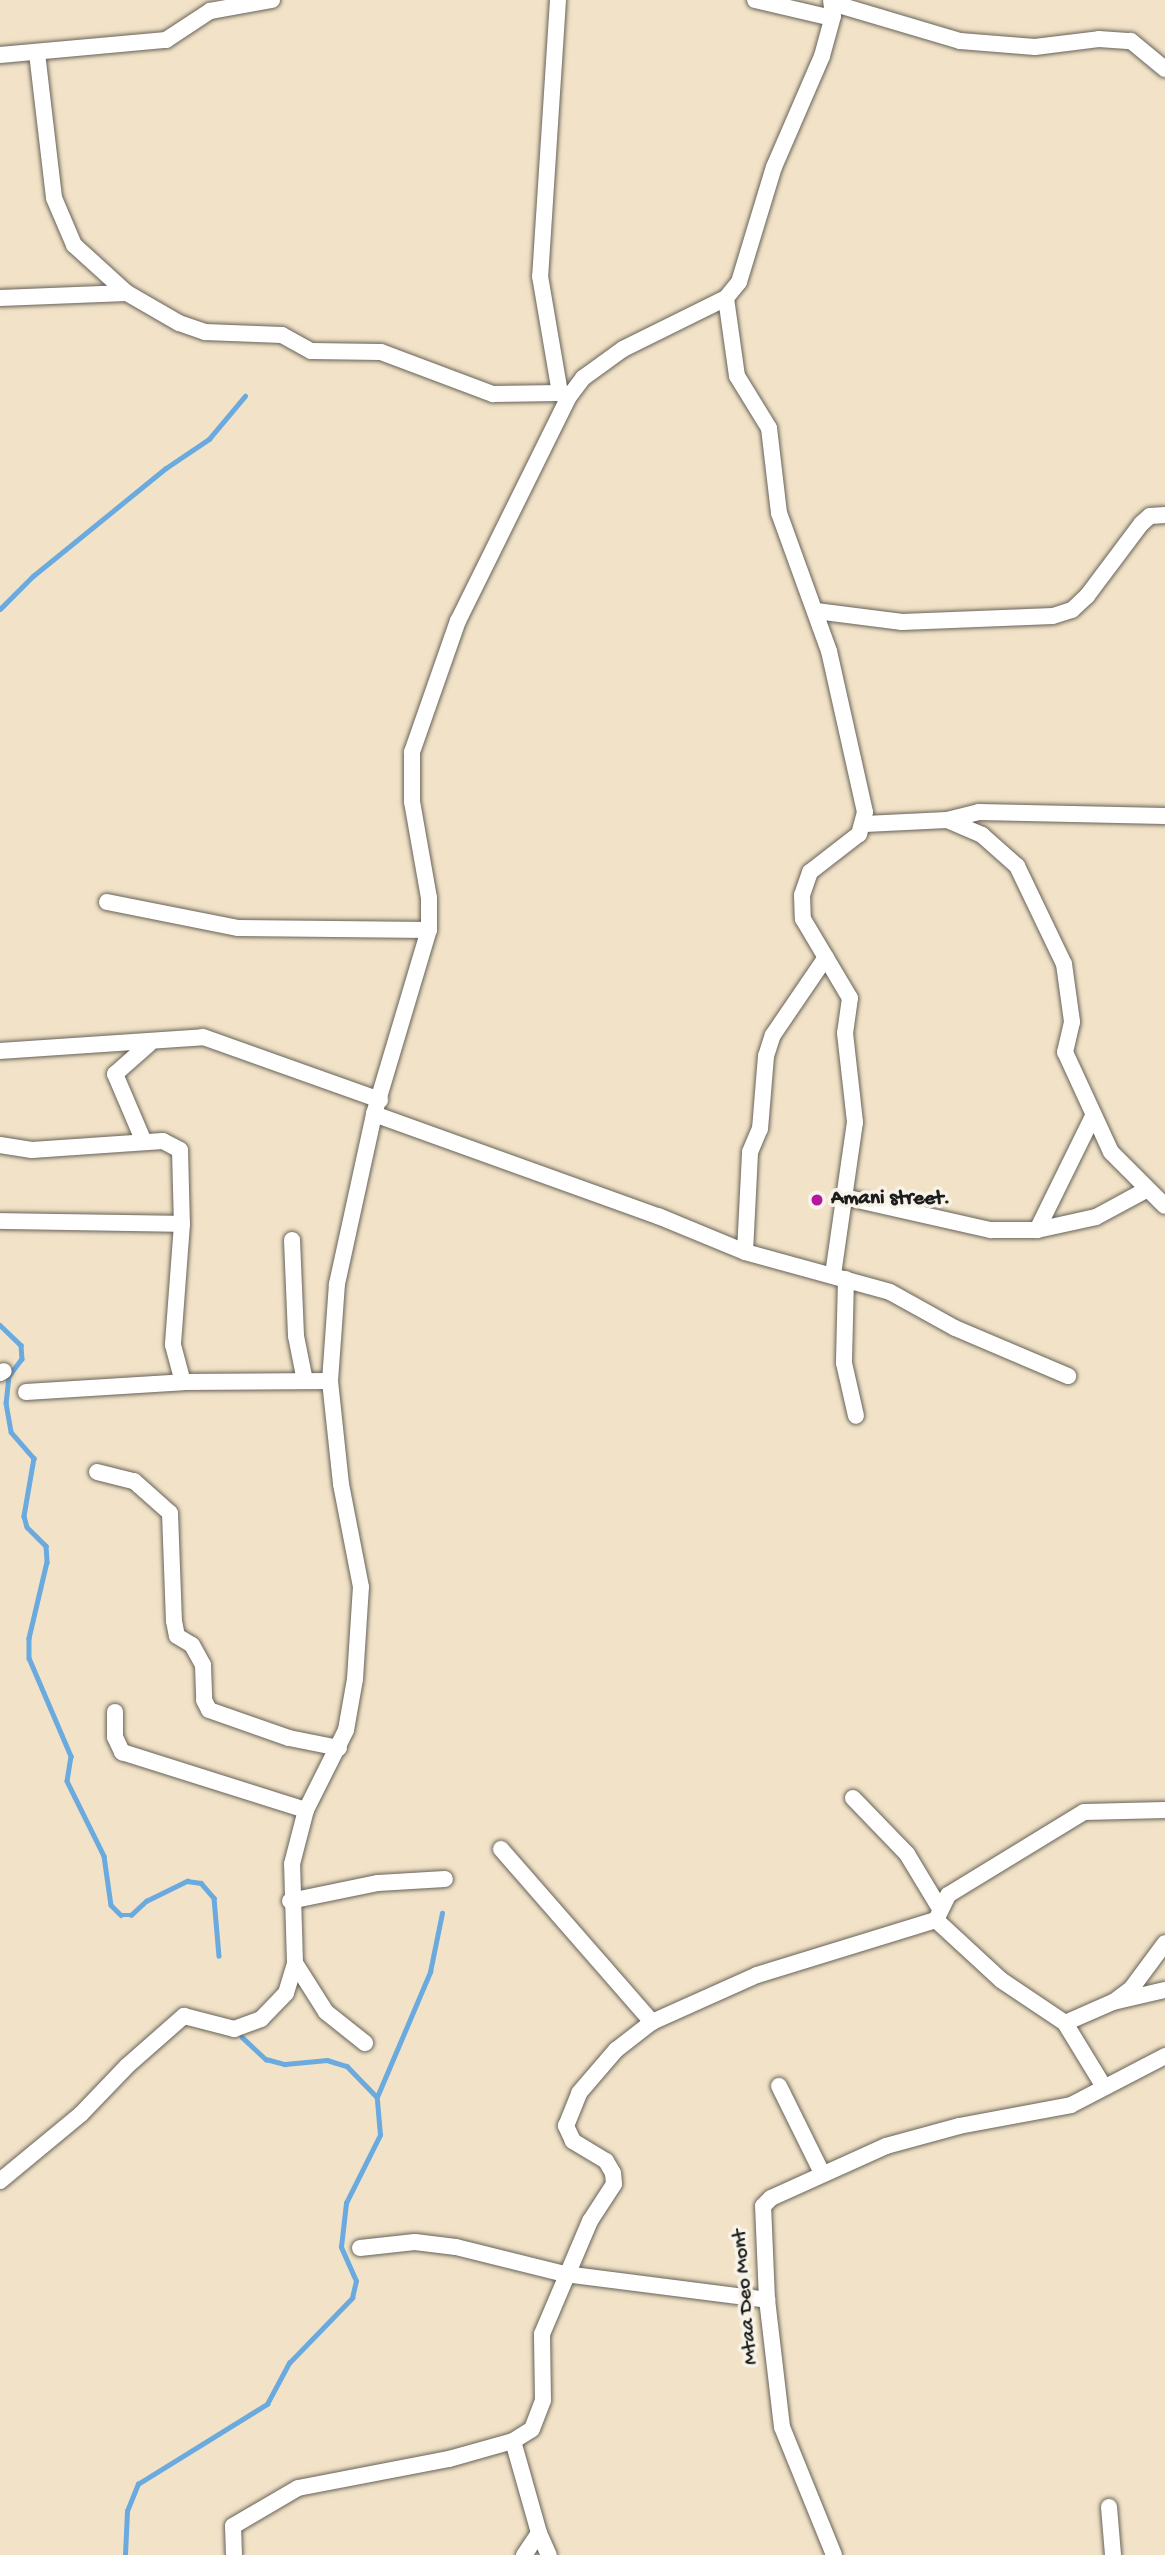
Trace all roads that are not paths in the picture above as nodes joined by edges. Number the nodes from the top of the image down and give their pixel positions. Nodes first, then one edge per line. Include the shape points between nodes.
1 (272, 0) edge
2 (558, 0) edge
3 (755, 0) edge
4 (832, 7) edge
5 (37, 53) junction
6 (0, 55) edge
7 (1165, 69) edge
8 (127, 293) junction
9 (0, 298) edge
10 (726, 298) junction
11 (564, 396) junction
12 (1165, 515) edge
13 (816, 611) junction
14 (1165, 817) edge
15 (947, 820) junction
16 (864, 824) junction
17 (107, 902) dead end
18 (429, 930) junction
19 (826, 957) junction
20 (151, 1042) junction
21 (0, 1051) edge
22 (377, 1107) junction
23 (1093, 1116) junction
24 (144, 1142) junction
25 (0, 1145) edge
26 (1146, 1190) junction
27 (844, 1197) junction
28 (1165, 1206) edge
29 (0, 1221) edge
30 (182, 1224) junction
31 (1037, 1230) junction
32 (292, 1240) dead end
33 (745, 1252) junction
34 (839, 1277) junction
35 (1068, 1376) dead end
36 (305, 1381) junction
37 (330, 1381) junction
38 (183, 1382) junction
39 (26, 1392) dead end
40 (856, 1416) dead end
41 (97, 1472) dead end
42 (115, 1712) dead end
43 (339, 1748) junction
44 (853, 1798) dead end
45 (1165, 1810) edge
46 (306, 1811) junction
47 (501, 1849) dead end
48 (445, 1879) dead end
49 (290, 1901) junction
50 (938, 1913) junction
51 (1165, 1943) edge
52 (295, 1963) junction
53 (1165, 1990) edge
54 (1113, 2002) junction
55 (652, 2022) junction
56 (1065, 2023) junction
57 (365, 2042) dead end
58 (1165, 2056) edge
59 (779, 2086) dead end
60 (1104, 2087) junction
61 (822, 2173) junction
62 (0, 2181) edge
63 (360, 2248) dead end
64 (565, 2274) junction
65 (767, 2300) junction
66 (513, 2441) junction
67 (1109, 2507) dead end
68 (539, 2533) junction
69 (234, 2555) edge
70 (524, 2555) edge
71 (549, 2555) edge
72 (834, 2555) edge
73 (1113, 2555) edge

1 - 5 street via 210,11 166,40
2 - 11 street via 540,276
3 - 4 street
4 - 7 street via 960,41 1035,47 1099,39 1131,41 1156,57
4 - 10 street via 821,55 774,167 739,282
5 - 6 street
5 - 8 street via 54,198 74,245
8 - 9 street
8 - 11 street via 179,323 205,332 282,335 311,351 381,352 493,394
10 - 11 street via 624,349
10 - 13 street via 737,376 769,428 779,513
11 - 18 street via 458,621 412,752 412,802 429,898
12 - 13 street via 1150,516 1141,524 1087,596 1072,610 1053,616 902,622
13 - 16 street via 844,702 861,783
14 - 15 street via 979,812
15 - 16 street
15 - 23 street via 982,835 1017,866 1032,891 1063,964 1072,1022 1065,1052
16 - 19 street via 859,834 804,880 803,919
17 - 18 street via 238,928
18 - 22 street
19 - 27 street via 850,998 845,1033 855,1122
19 - 33 street via 773,1035 766,1056 760,1129 750,1152
20 - 21 street
20 - 22 street via 203,1037 220,1041
20 - 24 street via 115,1074
22 - 33 street
22 - 37 street via 337,1284
23 - 26 street via 1111,1152
23 - 31 street
24 - 25 street via 32,1150
24 - 30 street via 163,1140 180,1150
26 - 28 street
26 - 31 street via 1096,1217
27 - 31 street via 991,1230
27 - 34 street
29 - 30 street
30 - 38 street via 173,1345
32 - 36 street via 296,1336
33 - 34 street
34 - 35 street via 890,1292 955,1328
34 - 40 street via 845,1363
36 - 37 street
36 - 38 street
37 - 43 street via 341,1484 361,1587 355,1679
38 - 39 street
41 - 43 street via 134,1481 170,1513 174,1621 177,1636 192,1645 203,1665 209,1710 289,1738
42 - 46 street via 115,1737 122,1752
43 - 46 street
44 - 50 street via 907,1854
45 - 50 street via 1083,1812 948,1895
46 - 49 street via 292,1864
47 - 55 street
48 - 49 street via 378,1883
49 - 52 street
50 - 55 street via 757,1975
50 - 56 street via 1001,1980
51 - 54 street via 1131,1989
52 - 57 street via 326,2012
52 - 62 street via 282,2000 261,2019 234,2029 184,2016 81,2114
53 - 54 street
54 - 56 street
55 - 64 street via 616,2050 579,2093 566,2126 573,2141 606,2161 614,2184
56 - 60 street
58 - 60 street, Mtaa Deo Mont
59 - 61 street
60 - 61 street, Mtaa Deo Mont via 1071,2105 959,2126 886,2146
61 - 65 street, Mtaa Deo Mont via 763,2206
63 - 64 street via 415,2242 456,2247
64 - 65 street
64 - 66 street via 542,2334 543,2400 538,2417 532,2429
65 - 72 street, Mtaa Deo Mont via 782,2427
66 - 68 street
66 - 69 street via 298,2488 233,2526
67 - 73 street
68 - 70 street
68 - 71 street

